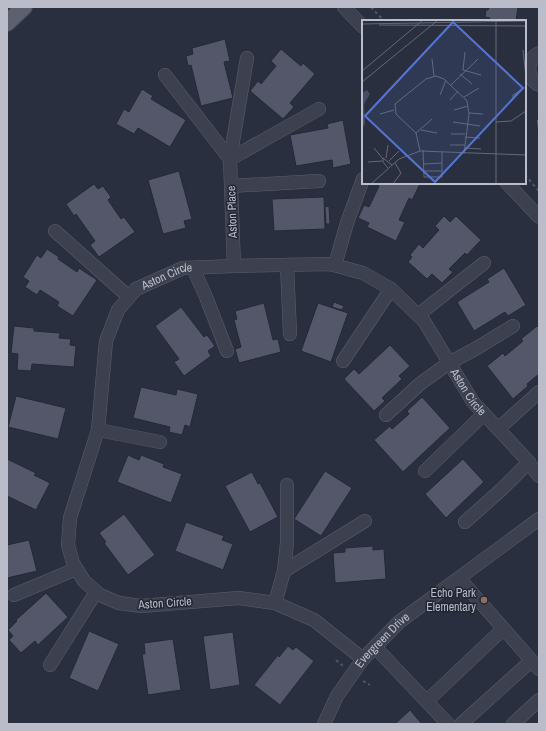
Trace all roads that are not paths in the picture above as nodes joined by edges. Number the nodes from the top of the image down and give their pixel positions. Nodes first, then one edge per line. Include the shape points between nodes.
1 (24, 7) edge
2 (344, 7) edge
3 (7, 23) edge
4 (362, 26) edge
5 (539, 53) edge
6 (247, 58) dead end
7 (165, 75) dead end
8 (539, 85) edge
9 (319, 109) dead end
10 (230, 159) junction
11 (319, 181) dead end
12 (362, 182) edge
13 (509, 184) edge
14 (231, 186) junction
15 (539, 217) edge
16 (55, 231) dead end
17 (484, 263) dead end
18 (287, 265) junction
19 (336, 265) junction
20 (234, 266) junction
21 (193, 268) junction
22 (391, 289) junction
23 (129, 297) junction
24 (418, 315) junction
25 (513, 326) dead end
26 (290, 334) dead end
27 (227, 351) dead end
28 (343, 361) dead end
29 (449, 363) junction
30 (539, 392) edge
31 (484, 414) junction
32 (386, 415) dead end
33 (498, 429) junction
34 (98, 430) junction
35 (160, 442) dead end
36 (528, 462) junction
37 (424, 471) dead end
38 (539, 476) edge
39 (287, 485) dead end
40 (539, 519) edge
41 (365, 522) dead end
42 (465, 522) dead end
43 (76, 569) junction
44 (284, 571) junction
45 (459, 578) junction
46 (96, 592) junction
47 (14, 596) dead end
48 (275, 603) junction
49 (503, 629) junction
50 (375, 647) junction
51 (363, 659) junction
52 (50, 665) dead end
53 (535, 665) edge
54 (539, 700) edge
55 (427, 701) junction
56 (324, 724) edge
57 (448, 724) edge
58 (461, 724) edge
59 (513, 724) edge

1 - 3 main road
2 - 4 street
5 - 8 street via 531,60 529,69 530,77
6 - 10 street, Aston Place
7 - 10 street
9 - 10 street
10 - 14 street, Aston Place
11 - 14 street
12 - 19 street via 347,223
13 - 15 street
14 - 20 street, Aston Place
16 - 23 street
17 - 24 street
18 - 19 street, Aston Circle
18 - 20 street, Aston Circle
18 - 26 street
19 - 22 street, Aston Circle via 363,273
20 - 21 street, Aston Circle
21 - 23 street, Aston Circle via 183,268 136,289
21 - 27 street
22 - 24 street, Aston Circle
22 - 28 street
23 - 34 street, Aston Circle via 118,310 106,341
24 - 29 street, Aston Circle
25 - 29 street
29 - 31 street, Aston Circle via 473,402
29 - 32 street via 420,383
30 - 33 street
31 - 33 street, Aston Circle
31 - 37 street
33 - 36 street, Aston Circle
34 - 35 street
34 - 43 street, Aston Circle via 70,518 68,545
36 - 38 street, Aston Circle
36 - 42 street via 502,490
39 - 44 street
40 - 45 street, Evergreen Drive
41 - 44 street
43 - 46 street, Aston Circle
43 - 47 street
44 - 48 street
45 - 49 street
45 - 50 street, Evergreen Drive via 399,622
46 - 48 street, Aston Circle via 119,604 141,606 239,598
46 - 52 street
48 - 51 street, Aston Circle via 314,620
49 - 53 street
49 - 55 street
50 - 51 street, Evergreen Drive
50 - 55 street
51 - 56 street, Evergreen Drive via 337,696
53 - 58 street
54 - 59 street
55 - 57 street

